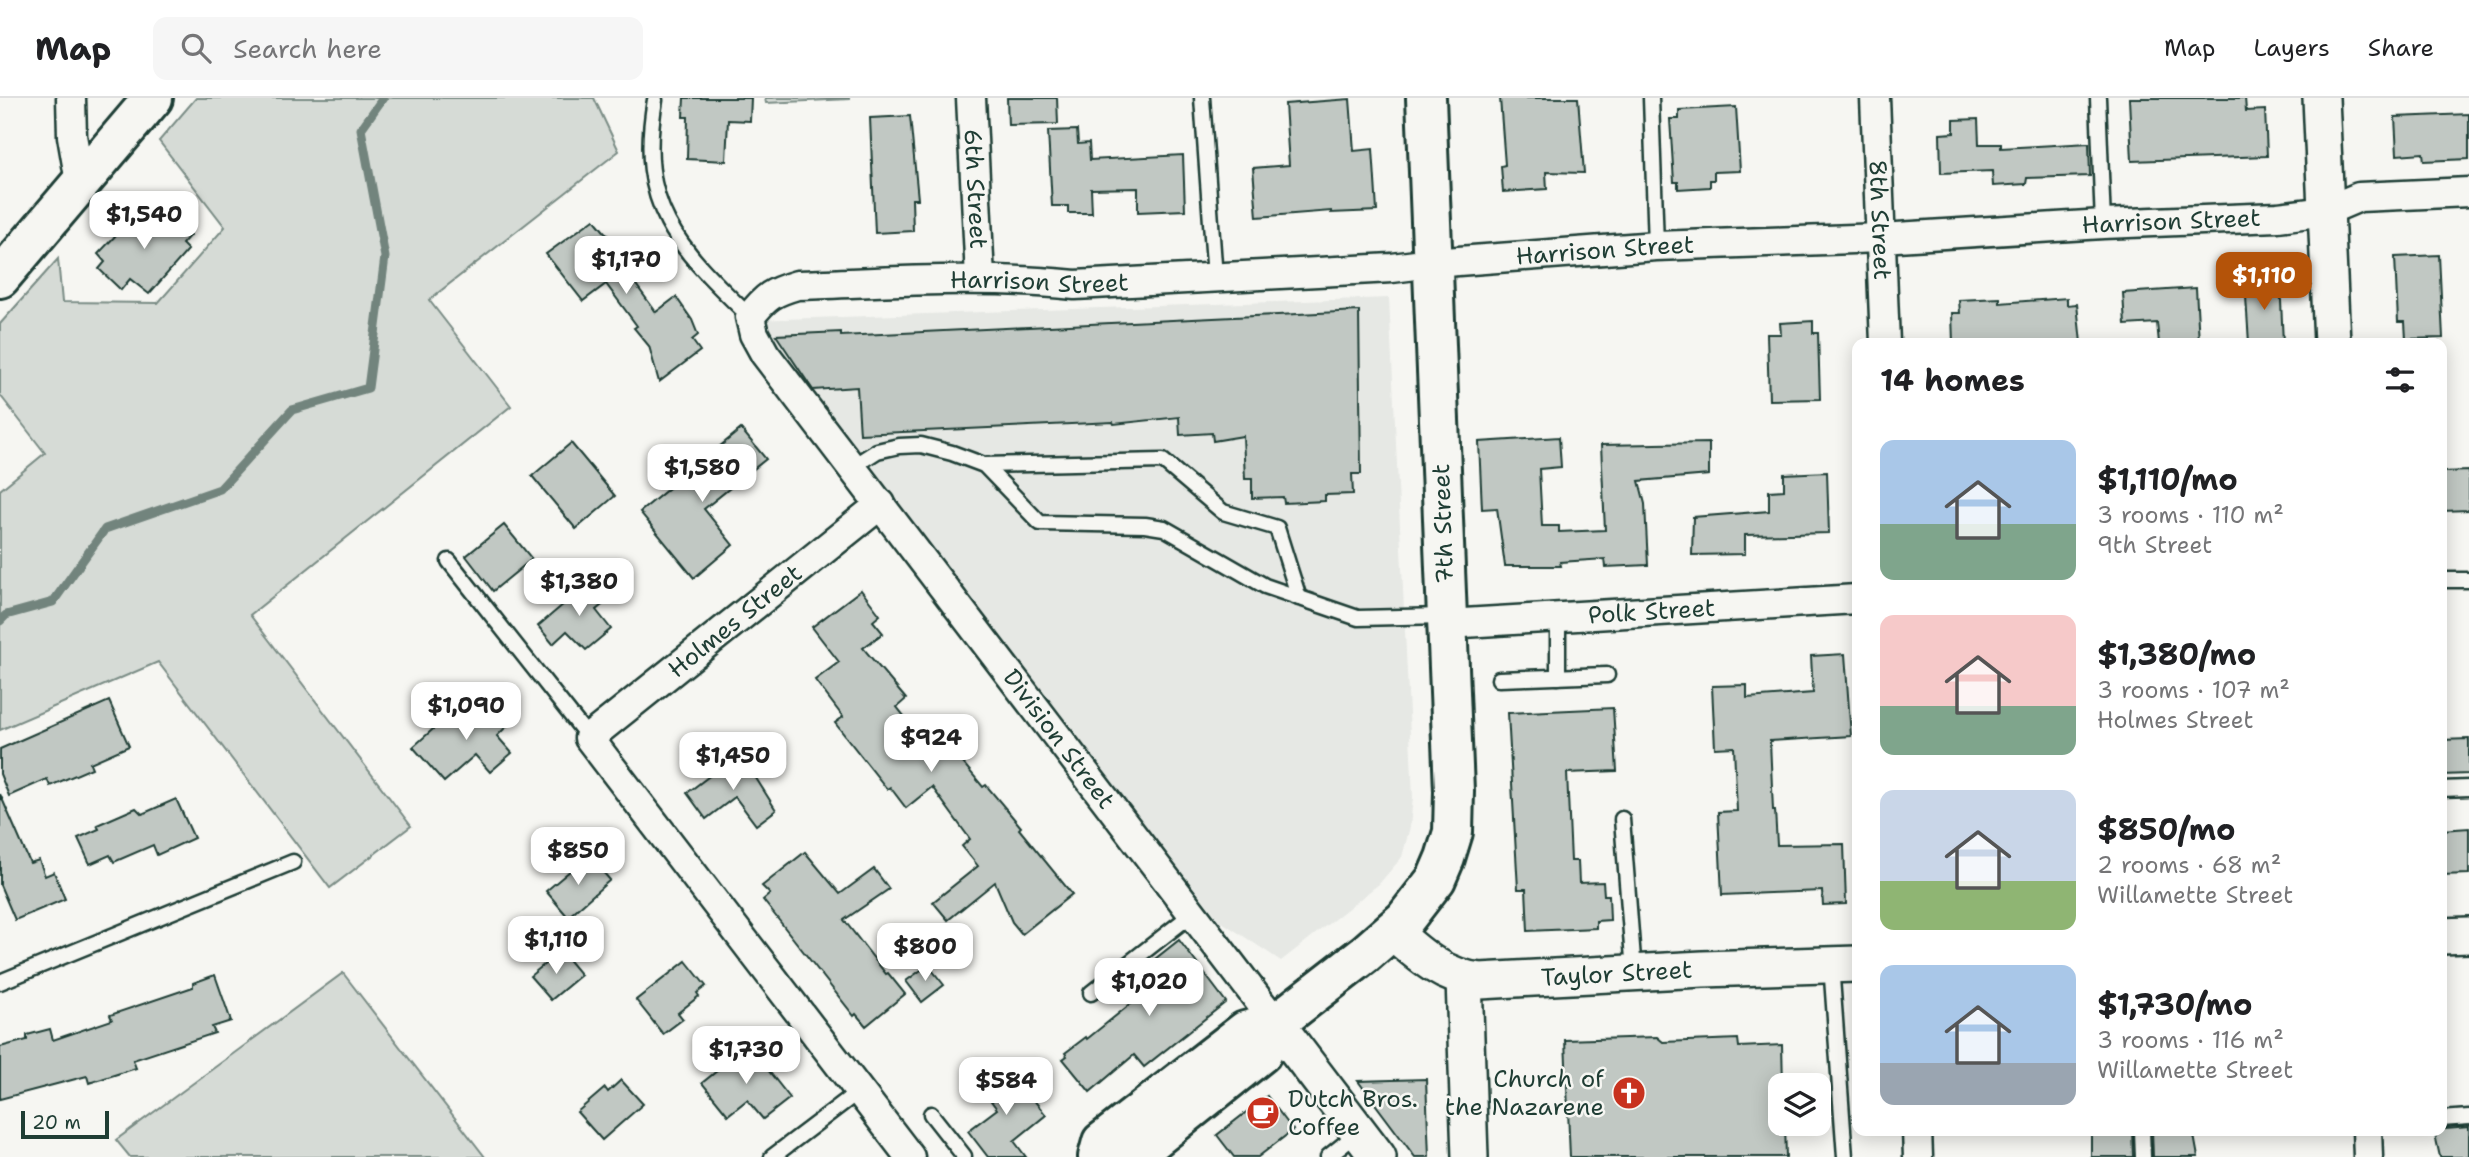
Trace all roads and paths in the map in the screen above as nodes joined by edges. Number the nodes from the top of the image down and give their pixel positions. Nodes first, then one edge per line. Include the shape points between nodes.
1 (71, 98) edge
2 (153, 98) edge
3 (971, 98) edge
4 (1202, 98) edge
5 (1426, 98) edge
6 (1651, 98) edge
7 (1875, 98) edge
8 (2098, 98) edge
9 (2321, 98) edge
10 (655, 100) dead end
11 (80, 182) junction
12 (2469, 192) edge
13 (2326, 211) junction
14 (2103, 225) junction
15 (1881, 238) junction
16 (1656, 246) junction
17 (1432, 262) junction
18 (0, 278) edge
19 (980, 278) junction
20 (1215, 278) junction
21 (750, 317) junction
22 (1885, 338) edge
23 (2332, 338) edge
24 (984, 465) junction
25 (852, 467) junction
26 (881, 504) junction
27 (449, 561) dead end
28 (2447, 580) edge
29 (2469, 580) edge
30 (1299, 598) junction
31 (1852, 598) edge
32 (1558, 618) junction
33 (1446, 620) junction
34 (1608, 675) dead end
35 (1558, 677) junction
36 (1499, 679) dead end
37 (589, 738) junction
38 (2447, 789) edge
39 (2469, 789) edge
40 (1622, 819) dead end
41 (293, 862) dead end
42 (1192, 914) junction
43 (1392, 931) junction
44 (2469, 935) edge
45 (2447, 936) edge
46 (1844, 964) edge
47 (1634, 973) junction
48 (1464, 979) junction
49 (0, 982) edge
50 (1091, 993) dead end
51 (1276, 1023) junction
52 (859, 1091) junction
53 (931, 1114) dead end
54 (2469, 1117) edge
55 (2447, 1119) edge
56 (1917, 1136) edge
57 (2142, 1136) edge
58 (2367, 1136) edge
59 (1368, 1145) edge
60 (1140, 1155) edge
61 (772, 1157) edge
62 (910, 1157) edge
63 (962, 1157) edge
64 (1098, 1157) edge
65 (1328, 1157) edge
66 (1470, 1157) edge
67 (1844, 1157) edge
68 (1918, 1157) edge
69 (2143, 1157) edge
70 (2368, 1157) edge

1 - 11 street
2 - 11 main road
3 - 19 street, 6th Street
4 - 20 lane
5 - 17 main road, 7th Street
6 - 16 lane
7 - 15 street, 8th Street
8 - 14 lane
9 - 13 street
10 - 21 lane via 650,129 658,203 699,267
11 - 18 main road
12 - 13 street, Harrison Street via 2359,197
13 - 14 street, Harrison Street
13 - 23 street
14 - 15 street, Harrison Street
15 - 16 street, Harrison Street
15 - 22 street, 8th Street
16 - 17 street, Harrison Street
17 - 20 street, Harrison Street
17 - 33 main road, 7th Street
19 - 20 street, Harrison Street via 1075,285
19 - 21 street, Harrison Street via 797,285 764,299
21 - 25 street, Division Street via 765,354
24 - 25 lane via 921,445 877,451
24 - 30 lane via 1040,523 1164,528 1265,586
24 - 30 lane via 1163,461 1223,512 1277,528
25 - 26 street, Division Street
26 - 37 street, Holmes Street
26 - 42 street, Division Street
27 - 37 lane
28 - 29 lane
30 - 33 lane via 1359,618
31 - 32 street, Polk Street
32 - 33 street, Polk Street
32 - 35 lane
33 - 43 main road, 7th Street via 1453,832 1436,879
34 - 35 lane
35 - 36 lane
37 - 52 street
38 - 39 lane
40 - 47 lane
41 - 49 lane
42 - 50 lane
42 - 51 street, Division Street
43 - 48 street, Taylor Street via 1420,956
43 - 51 main road, 7th Street
44 - 45 street
46 - 47 street, Taylor Street
46 - 67 lane
47 - 48 street, Taylor Street
48 - 66 street
51 - 59 street, Division Street
51 - 60 main road via 1262,1053
51 - 64 main road via 1245,1031 1102,1142
52 - 61 lane
52 - 62 street
53 - 63 lane
54 - 55 lane
56 - 68 street
57 - 69 lane
58 - 70 street
59 - 65 lane

